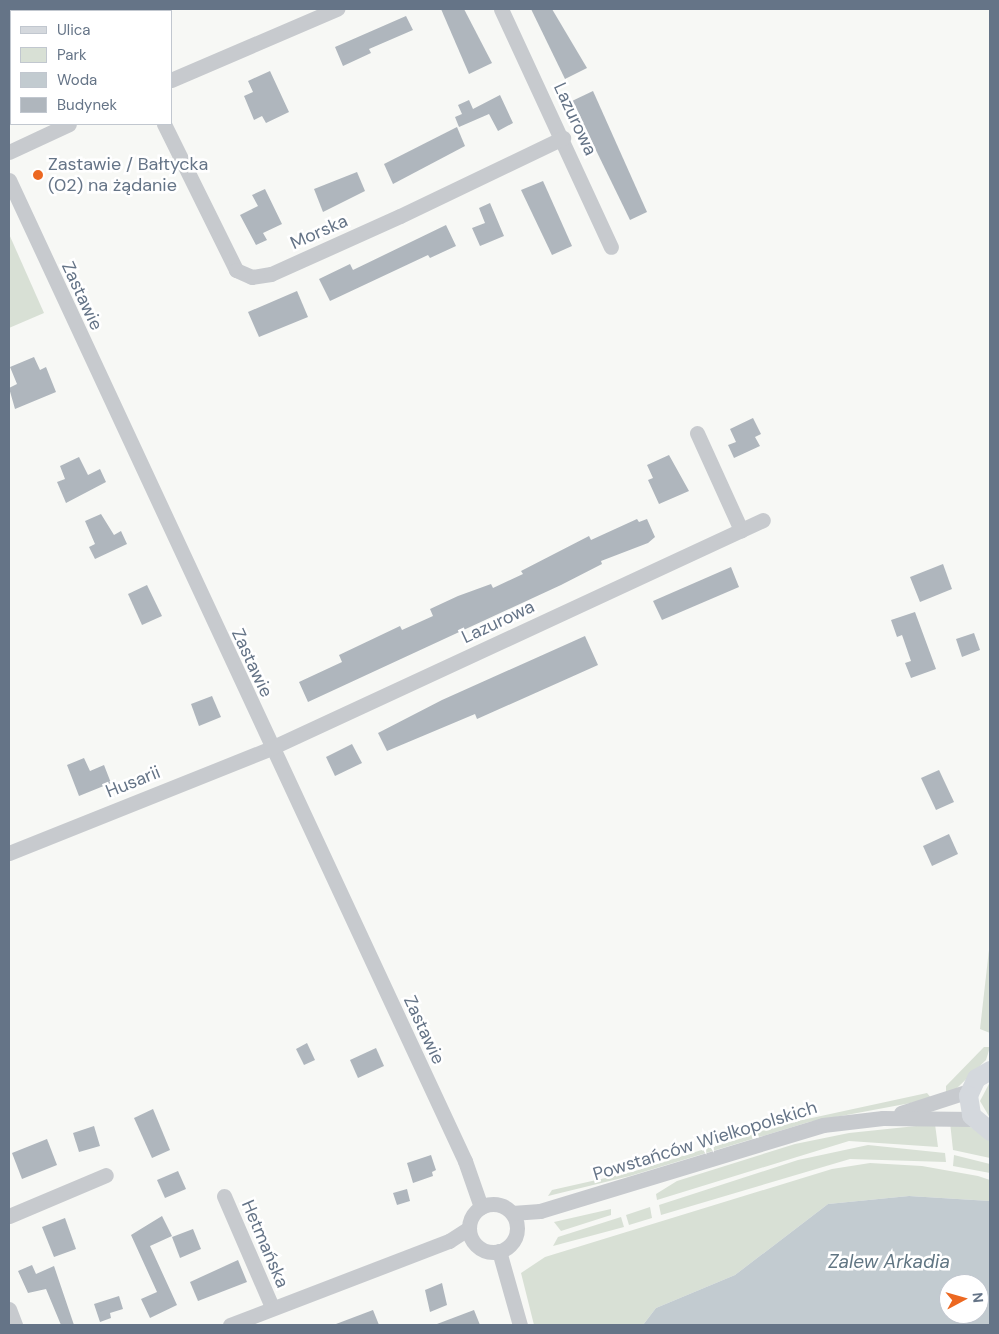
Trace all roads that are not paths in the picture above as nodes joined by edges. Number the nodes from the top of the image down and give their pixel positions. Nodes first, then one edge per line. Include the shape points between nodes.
1 (337, 9) edge
2 (501, 9) edge
3 (172, 80) edge
4 (67, 125) edge
5 (164, 125) edge
6 (563, 138) junction
7 (9, 152) edge
8 (9, 180) edge
9 (612, 247) dead end
10 (697, 433) dead end
11 (763, 520) dead end
12 (741, 530) junction
13 (271, 748) junction
14 (9, 853) edge
15 (989, 1068) edge
16 (969, 1091) junction
17 (883, 1118) junction
18 (974, 1119) junction
19 (990, 1131) edge
20 (106, 1175) dead end
21 (224, 1196) dead end
22 (487, 1206) junction
23 (540, 1211) junction
24 (512, 1213) junction
25 (9, 1216) edge
26 (469, 1228) junction
27 (517, 1230) junction
28 (449, 1241) junction
29 (475, 1243) junction
30 (503, 1249) junction
31 (272, 1307) junction
32 (9, 1309) edge
33 (234, 1324) edge
34 (14, 1325) edge
35 (520, 1325) edge

1 - 3 street
2 - 6 street, Lazurowa
4 - 7 street
5 - 6 street, Morska via 236,270 252,277 271,274 392,220
6 - 9 street, Lazurowa
8 - 13 street, Zastawie
10 - 12 street
11 - 12 street, Lazurowa
12 - 13 street, Lazurowa
13 - 14 street, Husarii
13 - 22 street, Zastawie
15 - 16 main road via 976,1078
16 - 17 street, Powstańców Wielkopolskich
16 - 18 main road via 968,1106
17 - 18 street, Powstańców Wielkopolskich
17 - 23 street, Powstańców Wielkopolskich via 794,1132
18 - 19 main road
20 - 25 street
21 - 31 street, Hetmańska
22 - 24 street
22 - 26 street via 472,1217
23 - 24 street, Powstańców Wielkopolskich
23 - 27 street, Powstańców Wielkopolskich
24 - 27 street
26 - 28 street
26 - 29 street
27 - 30 street
28 - 29 street
28 - 31 street
29 - 30 street via 484,1250
30 - 35 street
31 - 33 street
32 - 34 street

